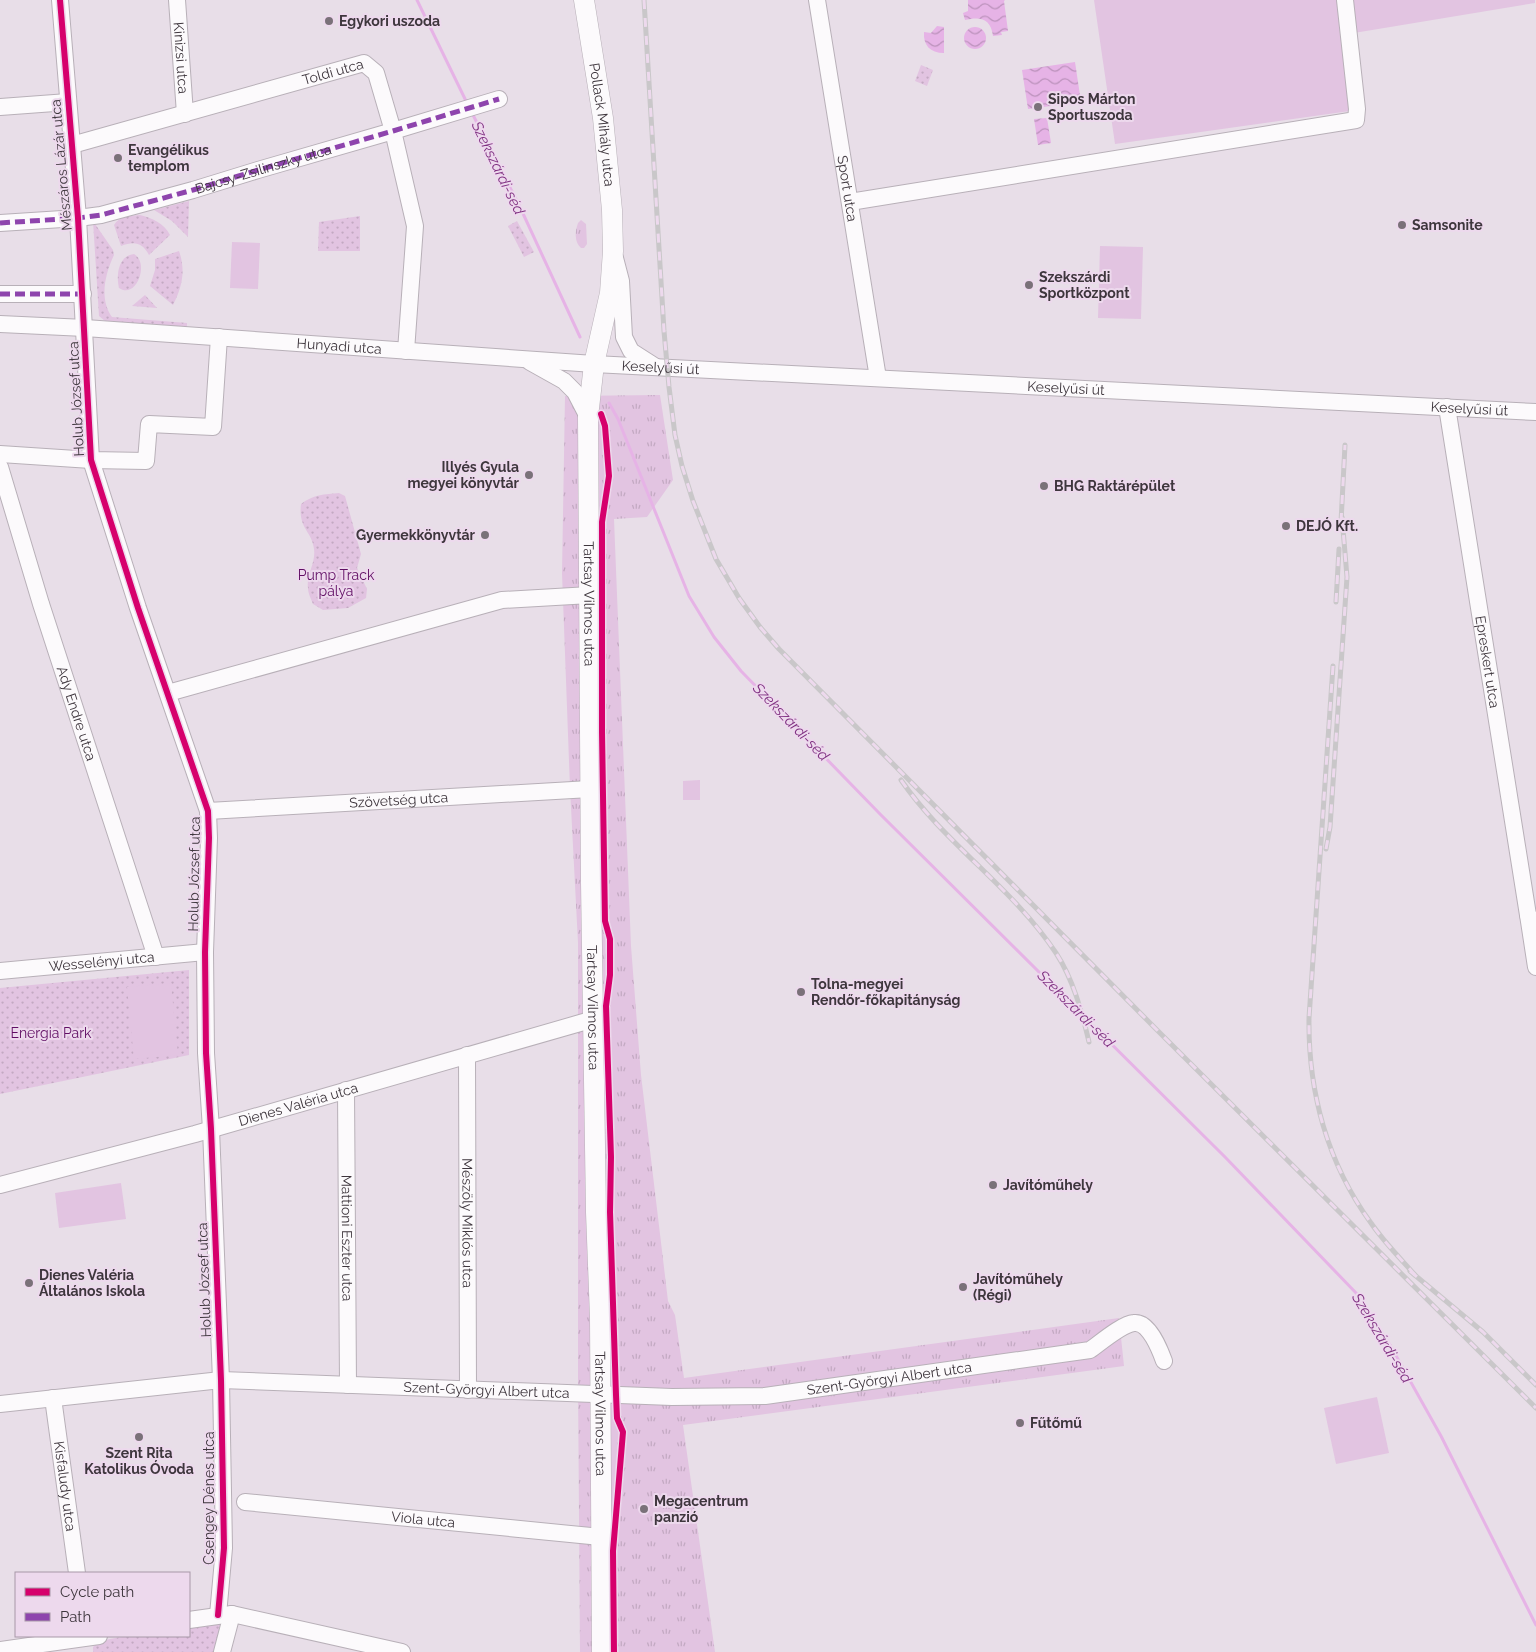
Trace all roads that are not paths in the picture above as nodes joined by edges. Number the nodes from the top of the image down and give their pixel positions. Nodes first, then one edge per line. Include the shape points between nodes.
1 (60, 0) edge
2 (177, 0) edge
3 (584, 0) edge
4 (817, 0) edge
5 (1345, 0) edge
6 (499, 99) dead end
7 (68, 102) junction
8 (0, 107) edge
9 (185, 114) junction
10 (393, 131) junction
11 (72, 145) junction
12 (850, 202) junction
13 (78, 218) junction
14 (0, 223) edge
15 (614, 251) junction
16 (0, 294) edge
17 (83, 294) junction
18 (0, 324) edge
19 (85, 328) junction
20 (219, 337) junction
21 (406, 351) junction
22 (523, 359) junction
23 (594, 364) junction
24 (656, 367) junction
25 (878, 378) junction
26 (1447, 407) junction
27 (1536, 412) edge
28 (588, 417) junction
29 (0, 454) edge
30 (91, 460) junction
31 (0, 467) edge
32 (590, 595) junction
33 (168, 693) junction
34 (590, 789) junction
35 (208, 811) junction
36 (1532, 920) edge
37 (205, 952) junction
38 (156, 957) junction
39 (1536, 967) edge
40 (1, 969) edge
41 (594, 1019) junction
42 (467, 1055) junction
43 (346, 1090) junction
44 (211, 1129) junction
45 (0, 1185) edge
46 (1164, 1362) dead end
47 (221, 1380) junction
48 (348, 1385) junction
49 (468, 1390) junction
50 (600, 1394) junction
51 (53, 1398) junction
52 (0, 1404) edge
53 (245, 1502) dead end
54 (601, 1537) junction
55 (77, 1572) edge
56 (225, 1615) junction
57 (190, 1620) edge
58 (90, 1640) edge
59 (356, 1647) edge
60 (0, 1650) edge
61 (222, 1652) edge
62 (402, 1652) edge
63 (602, 1652) edge

1 - 7 street, Mészáros Lázár utca
2 - 9 street, Kinizsi utca
3 - 15 main road, Pollack Mihály utca via 603,118
4 - 12 street, Sport utca
5 - 12 street via 1356,120
6 - 10 street, Bajcsy-Zsilinszky utca
7 - 8 street
7 - 11 street, Mészáros Lázár utca
9 - 10 street, Toldi utca via 364,63 376,73
9 - 11 street, Toldi utca
10 - 13 street, Bajcsy-Zsilinszky utca via 193,190 101,215
10 - 21 street, Toldi utca via 415,226
11 - 13 street, Mészáros Lázár utca
12 - 25 street, Sport utca
13 - 14 street, Bajcsy-Zsilinszky utca
13 - 17 street, Mészáros Lázár utca
15 - 23 main road, Pollack Mihály utca via 610,293
15 - 24 street, Pollack Mihály utca via 621,281 624,337 631,351
16 - 17 street
17 - 19 street, Mészáros Lázár utca
18 - 19 street, Hunyadi utca
19 - 20 street, Hunyadi utca
19 - 30 street, Holub József utca
20 - 21 street, Hunyadi utca
20 - 30 street via 212,427 149,424 146,461
21 - 22 street, Hunyadi utca
22 - 23 street, Hunyadi utca
22 - 28 street via 564,381 575,392
23 - 24 street, Keselyűsi út
23 - 28 main road, Tartsay Vilmos utca
24 - 25 street, Keselyűsi út
25 - 26 street, Keselyűsi út
26 - 27 street, Keselyűsi út
26 - 36 street, Epreskert utca
28 - 32 main road, Tartsay Vilmos utca
29 - 30 street
30 - 33 street, Holub József utca
31 - 38 street, Ady Endre utca
32 - 33 street via 502,600
32 - 34 main road, Tartsay Vilmos utca
33 - 35 street, Holub József utca
34 - 35 street, Szövetség utca
34 - 41 main road, Tartsay Vilmos utca
35 - 37 street, Holub József utca
36 - 39 street, Epreskert utca
37 - 38 street, Wesselényi utca
37 - 44 street, Holub József utca
38 - 40 street, Wesselényi utca
41 - 42 street, Dienes Valéria utca
41 - 50 main road, Tartsay Vilmos utca
42 - 43 street, Dienes Valéria utca
42 - 49 street, Mészöly Miklós utca
43 - 44 street, Dienes Valéria utca
43 - 48 street, Mattioni Eszter utca
44 - 45 street, Dienes Valéria utca
44 - 47 street, Holub József utca
46 - 50 street, Szent-Györgyi Albert utca via 1150,1332 1136,1323 1124,1326 1090,1350 765,1396
47 - 48 street, Szent-Györgyi Albert utca
47 - 51 street, Szent-Györgyi Albert utca
47 - 56 street, Csengey Dénes utca
48 - 49 street, Szent-Györgyi Albert utca
49 - 50 street, Szent-Györgyi Albert utca
50 - 54 main road, Tartsay Vilmos utca
51 - 52 street, Szent-Györgyi Albert utca
51 - 55 street, Kisfaludy utca
53 - 54 street, Viola utca
54 - 63 main road, Tartsay Vilmos utca
56 - 57 street
56 - 59 street
56 - 61 street, Csengey Dénes utca
58 - 60 street
59 - 62 street

